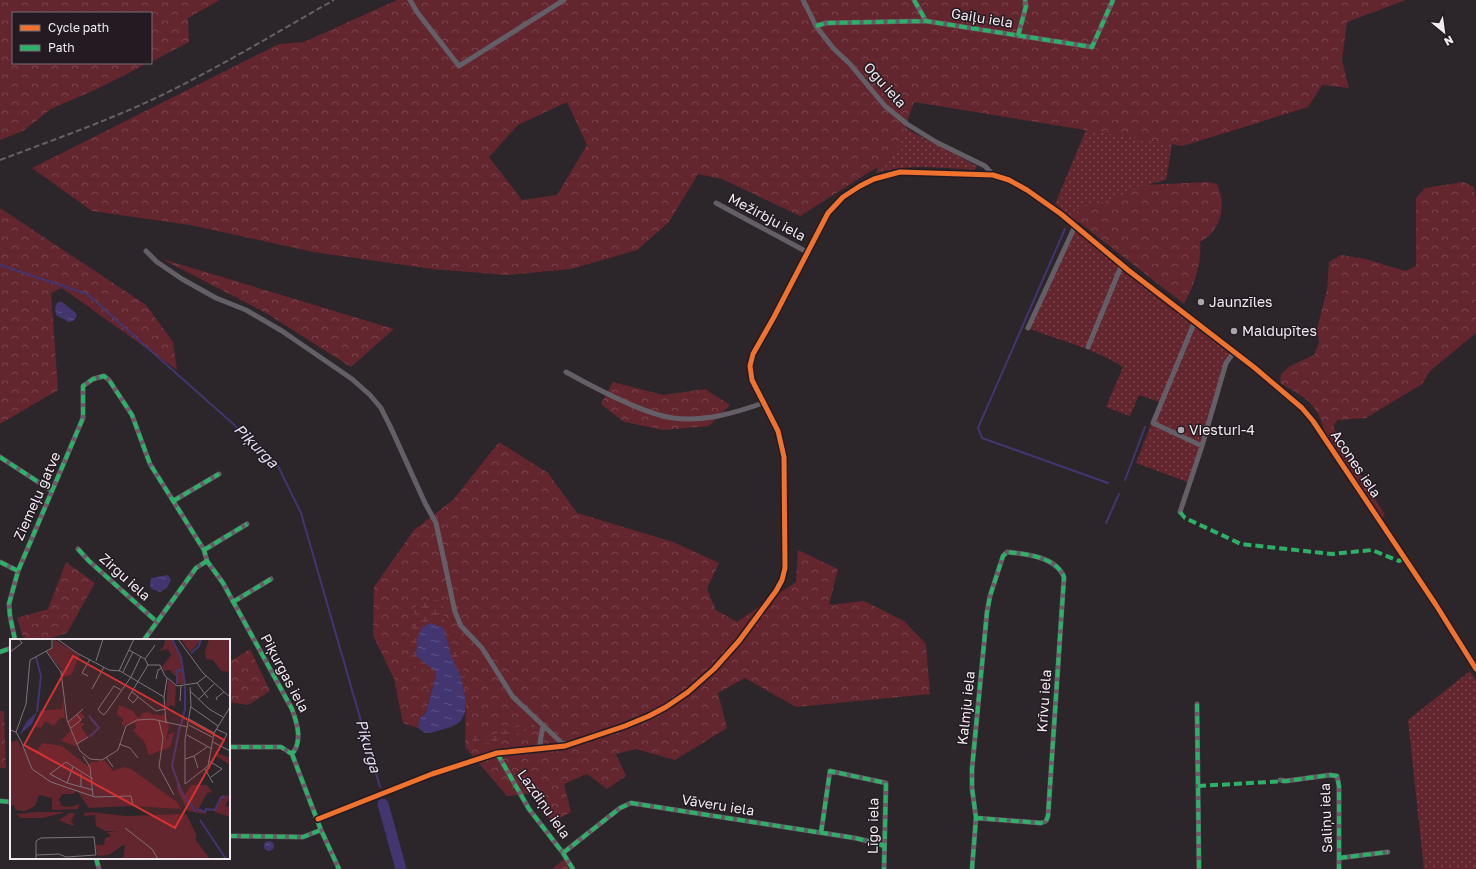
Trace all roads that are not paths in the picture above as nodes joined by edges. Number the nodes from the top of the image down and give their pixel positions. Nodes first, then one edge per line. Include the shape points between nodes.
1 (410, 0) edge
2 (564, 0) edge
3 (803, 0) edge
4 (914, 0) edge
5 (1025, 0) edge
6 (1113, 0) edge
7 (926, 21) junction
8 (816, 26) junction
9 (1018, 36) junction
10 (993, 175) junction
11 (716, 203) dead end
12 (1075, 226) junction
13 (146, 251) dead end
14 (807, 252) junction
15 (1122, 264) junction
16 (1196, 321) junction
17 (1028, 328) dead end
18 (1088, 347) dead end
19 (1234, 352) junction
20 (566, 372) dead end
21 (83, 386) joint
22 (763, 403) junction
23 (1202, 446) junction
24 (0, 457) edge
25 (219, 474) dead end
26 (52, 491) junction
27 (173, 501) junction
28 (1180, 512) dead end
29 (247, 524) dead end
30 (78, 549) dead end
31 (204, 550) junction
32 (1007, 552) joint
33 (207, 561) junction
34 (0, 562) edge
35 (18, 571) junction
36 (271, 579) dead end
37 (233, 602) junction
38 (157, 622) junction
39 (15, 639) edge
40 (145, 639) edge
41 (10, 648) edge
42 (0, 652) edge
43 (1476, 669) edge
44 (1197, 704) dead end
45 (543, 725) junction
46 (565, 746) junction
47 (230, 747) edge
48 (539, 749) junction
49 (497, 753) junction
50 (292, 754) junction
51 (1280, 780) dead end
52 (0, 801) edge
53 (10, 802) edge
54 (976, 818) junction
55 (318, 819) junction
56 (321, 830) junction
57 (821, 833) junction
58 (230, 836) edge
59 (883, 846) junction
60 (1388, 852) dead end
61 (563, 853) junction
62 (1339, 858) junction
63 (96, 859) edge
64 (99, 869) edge
65 (339, 869) edge
66 (572, 869) edge
67 (884, 869) edge
68 (972, 869) edge
69 (1199, 869) edge
70 (1339, 869) edge

1 - 2 street via 459,66
3 - 8 street, Ogu iela
4 - 7 street
5 - 9 street via 1026,6
6 - 9 street, Gaiļu iela via 1092,47
7 - 8 street, Gaiļu iela via 826,23
7 - 9 street, Gaiļu iela
8 - 10 street, Ogu iela via 898,118 936,142 986,166
10 - 12 street, Acones iela via 1027,190
10 - 14 street via 900,172 874,179 843,197 828,213
11 - 14 street, Mežirbju iela
12 - 15 street, Acones iela
12 - 17 street
13 - 45 street via 182,279 216,298 246,310 282,331 352,379 381,408 436,523 455,612 461,626 482,648 513,697
14 - 22 street via 753,354 750,366 752,380
15 - 16 street, Acones iela
15 - 18 street
16 - 19 street, Acones iela
16 - 23 street via 1153,423
19 - 23 street via 1226,363
19 - 43 street, Acones iela via 1302,408 1313,421
20 - 22 street via 643,409 672,418 716,416
21 - 26 street, Ziemeļu gatve via 82,418
21 - 27 street, Piķurgas iela via 99,377 104,376 109,380 132,415 150,464
22 - 46 street via 778,431 784,457 785,568 776,591 727,656 688,692 649,716
23 - 28 street
24 - 26 street
25 - 27 street
26 - 35 street, Ziemeļu gatve
27 - 31 street, Piķurgas iela
29 - 31 street
30 - 38 street, Zirgu iela
31 - 33 street, Piķurgas iela
32 - 54 street, Kalmju iela via 1003,556 987,612 972,769
32 - 54 street, Krīvu iela via 1046,560 1062,570 1064,577 1048,816 1046,821 1041,823
33 - 37 street, Piķurgas iela
33 - 38 street, Zirgu iela via 196,568
34 - 35 street
35 - 39 street, Ziemeļu gatve via 9,604
36 - 37 street
37 - 50 street, Piķurgas iela via 292,708 298,737 297,748
38 - 40 street, Zirgu iela
41 - 42 street
44 - 69 street
45 - 46 street
45 - 48 street
46 - 48 street
47 - 50 street via 281,747
48 - 49 street
49 - 55 street via 432,774
49 - 61 street, Lazdiņu iela via 529,809
50 - 55 street
51 - 62 street, Saliņu iela via 1337,776
52 - 53 street
54 - 68 street, Kalmju iela
55 - 56 street
56 - 58 street via 303,837
56 - 65 street
57 - 59 street, Vāveru iela via 868,840
57 - 59 street, Līgo iela via 830,771 886,783
57 - 61 street, Vāveru iela via 631,803 620,808
59 - 67 street, Līgo iela
60 - 62 street
61 - 66 street, Lazdiņu iela
62 - 70 street, Saliņu iela
63 - 64 street

